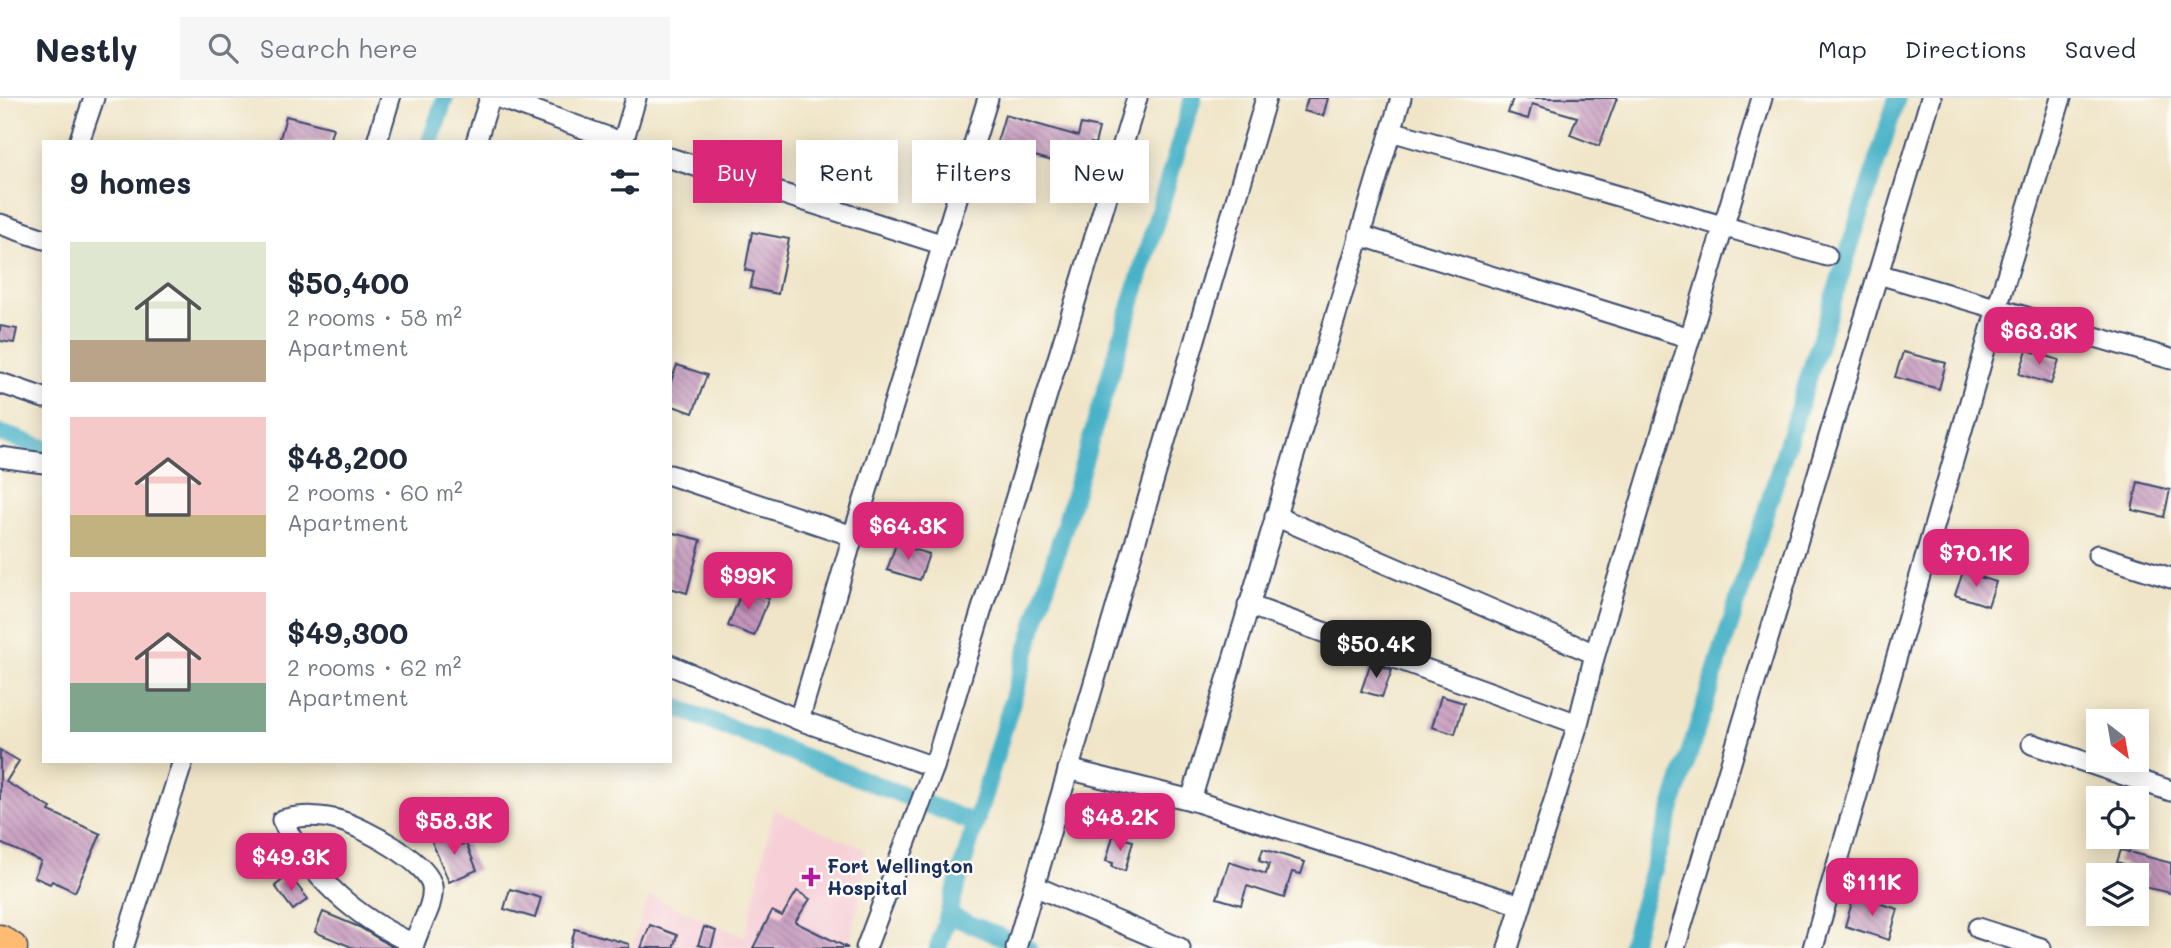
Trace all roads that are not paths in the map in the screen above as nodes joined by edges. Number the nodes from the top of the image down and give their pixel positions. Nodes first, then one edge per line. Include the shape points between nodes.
1 (93, 98) edge
2 (390, 98) edge
3 (490, 98) edge
4 (499, 98) edge
5 (636, 98) edge
6 (988, 98) edge
7 (1137, 98) edge
8 (1266, 98) edge
9 (1401, 98) edge
10 (1762, 98) edge
11 (1931, 98) edge
12 (2061, 98) edge
13 (1391, 131) junction
14 (80, 140) edge
15 (378, 140) edge
16 (478, 140) edge
17 (616, 140) edge
18 (623, 140) edge
19 (672, 159) edge
20 (0, 224) edge
21 (1724, 225) junction
22 (1359, 234) junction
23 (42, 238) edge
24 (944, 245) junction
25 (1827, 256) dead end
26 (1878, 274) junction
27 (1997, 308) junction
28 (1690, 338) junction
29 (2171, 359) edge
30 (0, 383) edge
31 (42, 397) edge
32 (0, 457) edge
33 (42, 463) edge
34 (672, 476) edge
35 (1275, 516) junction
36 (853, 536) junction
37 (2098, 555) dead end
38 (2171, 578) edge
39 (1248, 605) junction
40 (1595, 654) junction
41 (672, 666) edge
42 (799, 720) junction
43 (1578, 724) junction
44 (2032, 744) dead end
45 (182, 763) edge
46 (934, 767) junction
47 (1068, 769) junction
48 (2171, 791) edge
49 (1191, 800) junction
50 (1034, 886) junction
51 (1521, 905) junction
52 (1978, 928) dead end
53 (0, 940) edge
54 (414, 946) edge
55 (12, 948) edge
56 (123, 948) edge
57 (866, 948) edge
58 (1016, 948) edge
59 (1180, 948) edge
60 (1508, 948) edge
61 (1675, 948) edge
62 (1813, 948) edge
63 (2041, 948) edge

1 - 14 street
2 - 15 street
3 - 16 street
4 - 17 street
5 - 18 street
6 - 24 street
7 - 46 street
8 - 47 street
9 - 13 street
10 - 21 street
11 - 26 street
12 - 27 street
13 - 21 street
13 - 22 street
19 - 24 street
20 - 23 street
21 - 25 street
21 - 28 street
22 - 28 street
22 - 35 street
24 - 36 street
26 - 27 street
26 - 61 street
27 - 29 street
27 - 62 street
28 - 40 street
30 - 31 street
32 - 33 street
34 - 36 street
35 - 39 street
35 - 40 street
36 - 42 street
37 - 38 street
39 - 43 street
39 - 49 street
40 - 43 street
41 - 42 street
42 - 46 street
43 - 51 street
44 - 48 street
45 - 56 street
46 - 57 street
47 - 49 street
47 - 50 street
49 - 51 street
50 - 58 street
50 - 59 street
51 - 60 street
52 - 63 street
53 - 55 main road
54 - 54 street via 354,911 317,875 282,820 300,815 341,821 403,852 425,869 432,897

